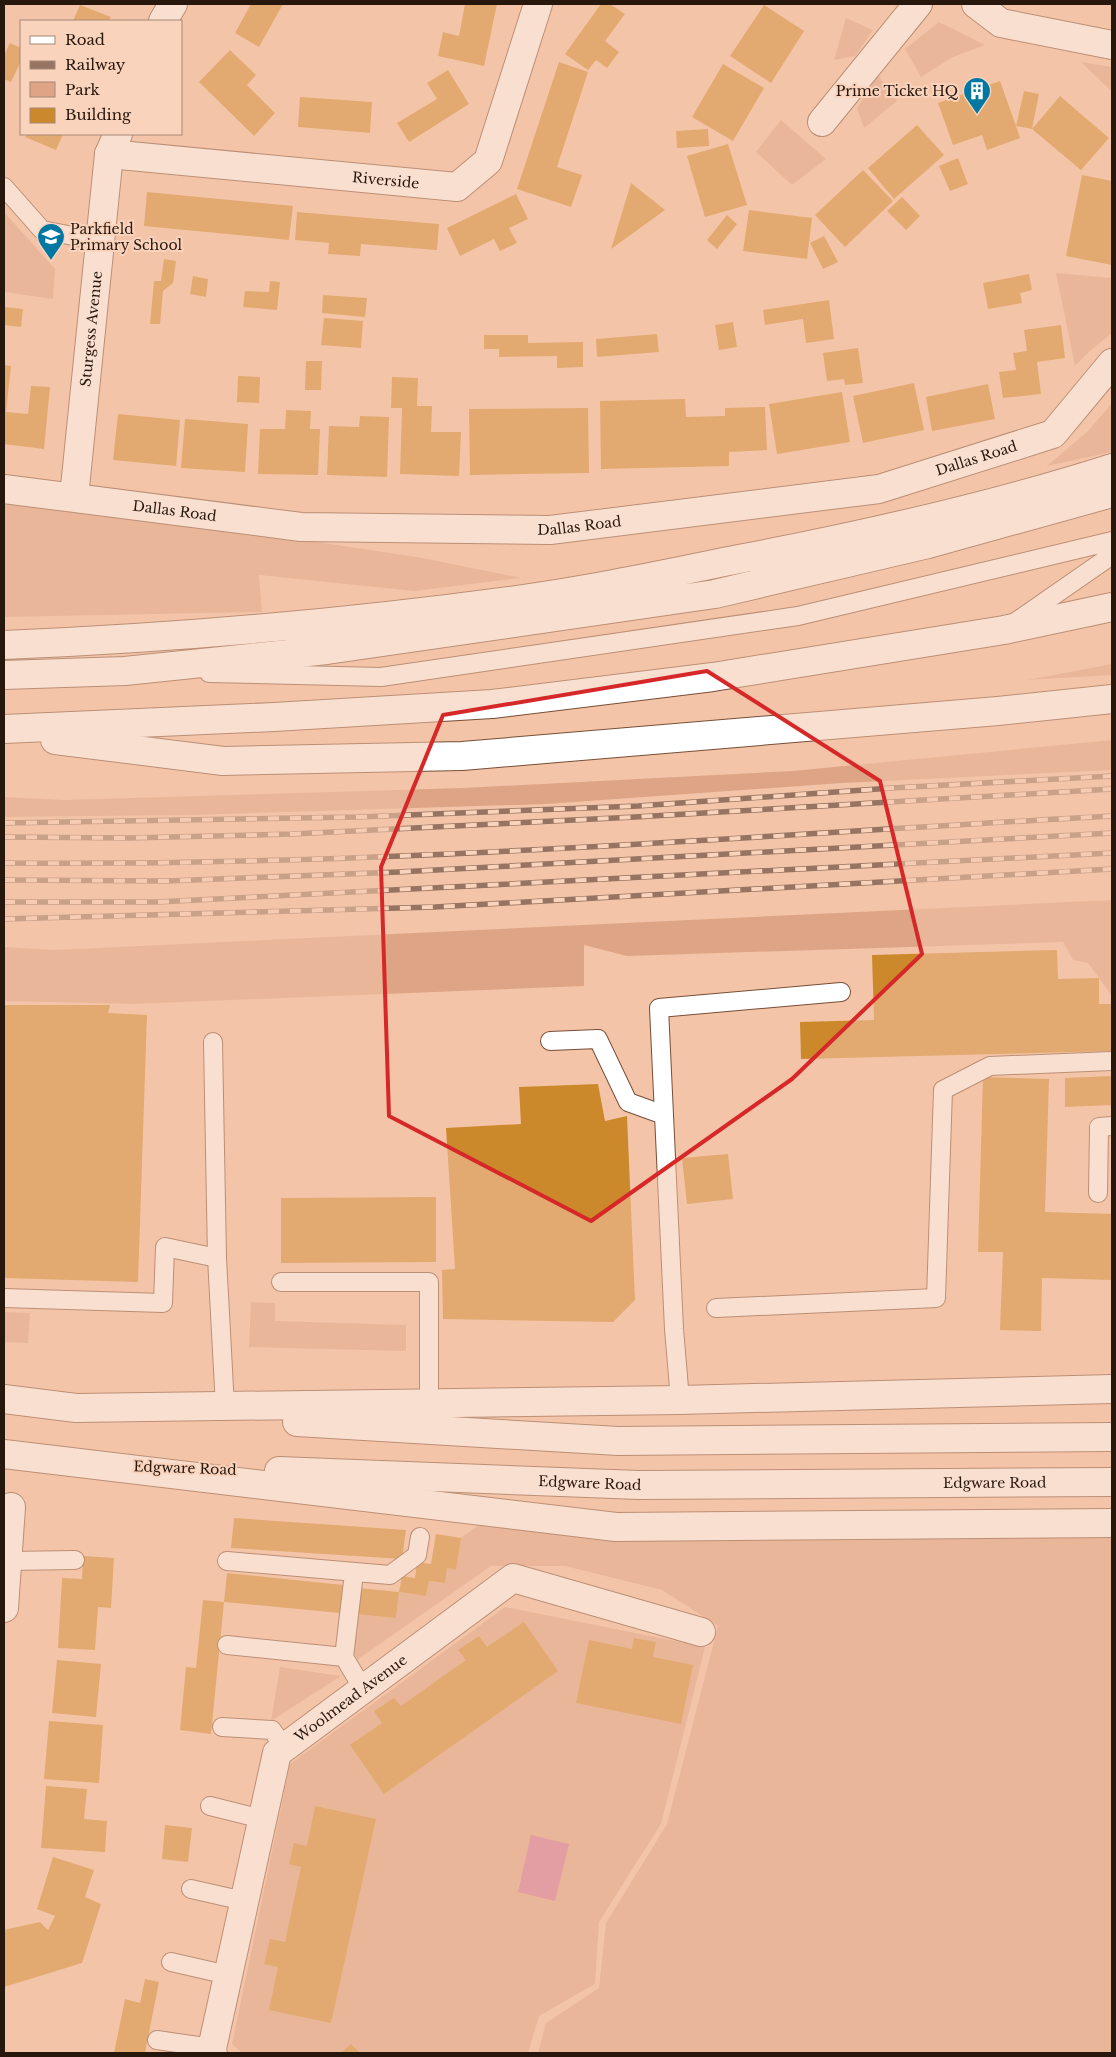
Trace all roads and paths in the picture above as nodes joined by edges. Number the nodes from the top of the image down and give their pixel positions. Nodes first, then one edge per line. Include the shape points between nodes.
1 (172, 4) edge
2 (538, 4) edge
3 (918, 4) edge
4 (976, 4) edge
5 (164, 20) edge
6 (1112, 45) edge
7 (822, 122) dead end
8 (114, 144) edge
9 (4, 187) edge
10 (100, 241) junction
11 (1112, 363) edge
12 (1112, 468) edge
13 (4, 489) edge
14 (1112, 493) edge
15 (74, 497) junction
16 (1112, 541) edge
17 (1112, 555) edge
18 (1112, 607) edge
19 (1004, 630) junction
20 (4, 645) edge
21 (125, 671) junction
22 (4, 675) edge
23 (1112, 699) edge
24 (4, 729) edge
25 (4, 734) edge
26 (841, 992) dead end
27 (550, 1040) dead end
28 (213, 1042) dead end
29 (1112, 1061) edge
30 (664, 1115) junction
31 (1112, 1126) edge
32 (1098, 1193) dead end
33 (217, 1258) junction
34 (281, 1282) dead end
35 (4, 1298) edge
36 (716, 1308) dead end
37 (1112, 1389) edge
38 (4, 1399) edge
39 (680, 1400) junction
40 (429, 1403) junction
41 (225, 1407) junction
42 (76, 1408) junction
43 (1112, 1437) edge
44 (4, 1454) edge
45 (68, 1463) junction
46 (1112, 1482) edge
47 (8, 1522) edge
48 (1112, 1523) edge
49 (420, 1537) dead end
50 (74, 1560) dead end
51 (8, 1561) junction
52 (227, 1562) dead end
53 (354, 1573) junction
54 (4, 1608) edge
55 (701, 1632) dead end
56 (227, 1645) dead end
57 (344, 1657) junction
58 (363, 1689) junction
59 (222, 1726) dead end
60 (284, 1747) junction
61 (210, 1806) dead end
62 (262, 1819) junction
63 (191, 1889) dead end
64 (244, 1901) junction
65 (171, 1962) dead end
66 (228, 1975) junction
67 (156, 2040) dead end
68 (214, 2052) edge

1 - 5 main road
2 - 8 main road, Riverside via 488,161 457,187
3 - 7 main road
4 - 6 main road via 1001,22
8 - 10 main road, Sturgess Avenue
9 - 10 lane via 42,230
10 - 15 main road, Sturgess Avenue
11 - 15 main road, Dallas Road via 1053,434 879,489 550,530 300,527
12 - 20 main road via 1045,489 858,536 518,600 134,640
13 - 15 main road, Dallas Road
14 - 21 main road via 928,544 715,594 326,650
16 - 21 lane via 798,616 381,677
17 - 19 lane
18 - 19 main road
19 - 24 main road via 713,677 492,704
21 - 22 main road
23 - 25 main road via 462,756 223,761
26 - 30 lane via 659,1008
27 - 30 lane via 598,1039 628,1102
28 - 33 lane
29 - 36 lane via 990,1066 943,1090 936,1298
30 - 39 lane
31 - 32 lane via 1099,1127
33 - 35 lane via 165,1247 163,1303
33 - 41 lane
34 - 40 lane via 429,1282
37 - 39 main road
38 - 42 main road
39 - 40 main road
40 - 41 main road
41 - 42 main road
42 - 43 main road via 618,1441
44 - 45 main road
45 - 46 main road, Edgware Road via 639,1485
45 - 48 main road via 616,1527
47 - 51 main road
49 - 53 lane via 417,1555 390,1575
50 - 51 lane
51 - 54 main road
52 - 53 lane
53 - 57 lane
55 - 58 main road, Woolmead Avenue via 513,1578
56 - 57 lane
57 - 58 lane
58 - 60 main road, Woolmead Avenue
59 - 60 lane via 272,1730
60 - 62 main road, Woolmead Avenue via 276,1753
61 - 62 lane
62 - 64 main road, Woolmead Avenue
63 - 64 lane
64 - 66 main road, Woolmead Avenue
65 - 66 lane
66 - 68 main road, Woolmead Avenue
67 - 68 lane

